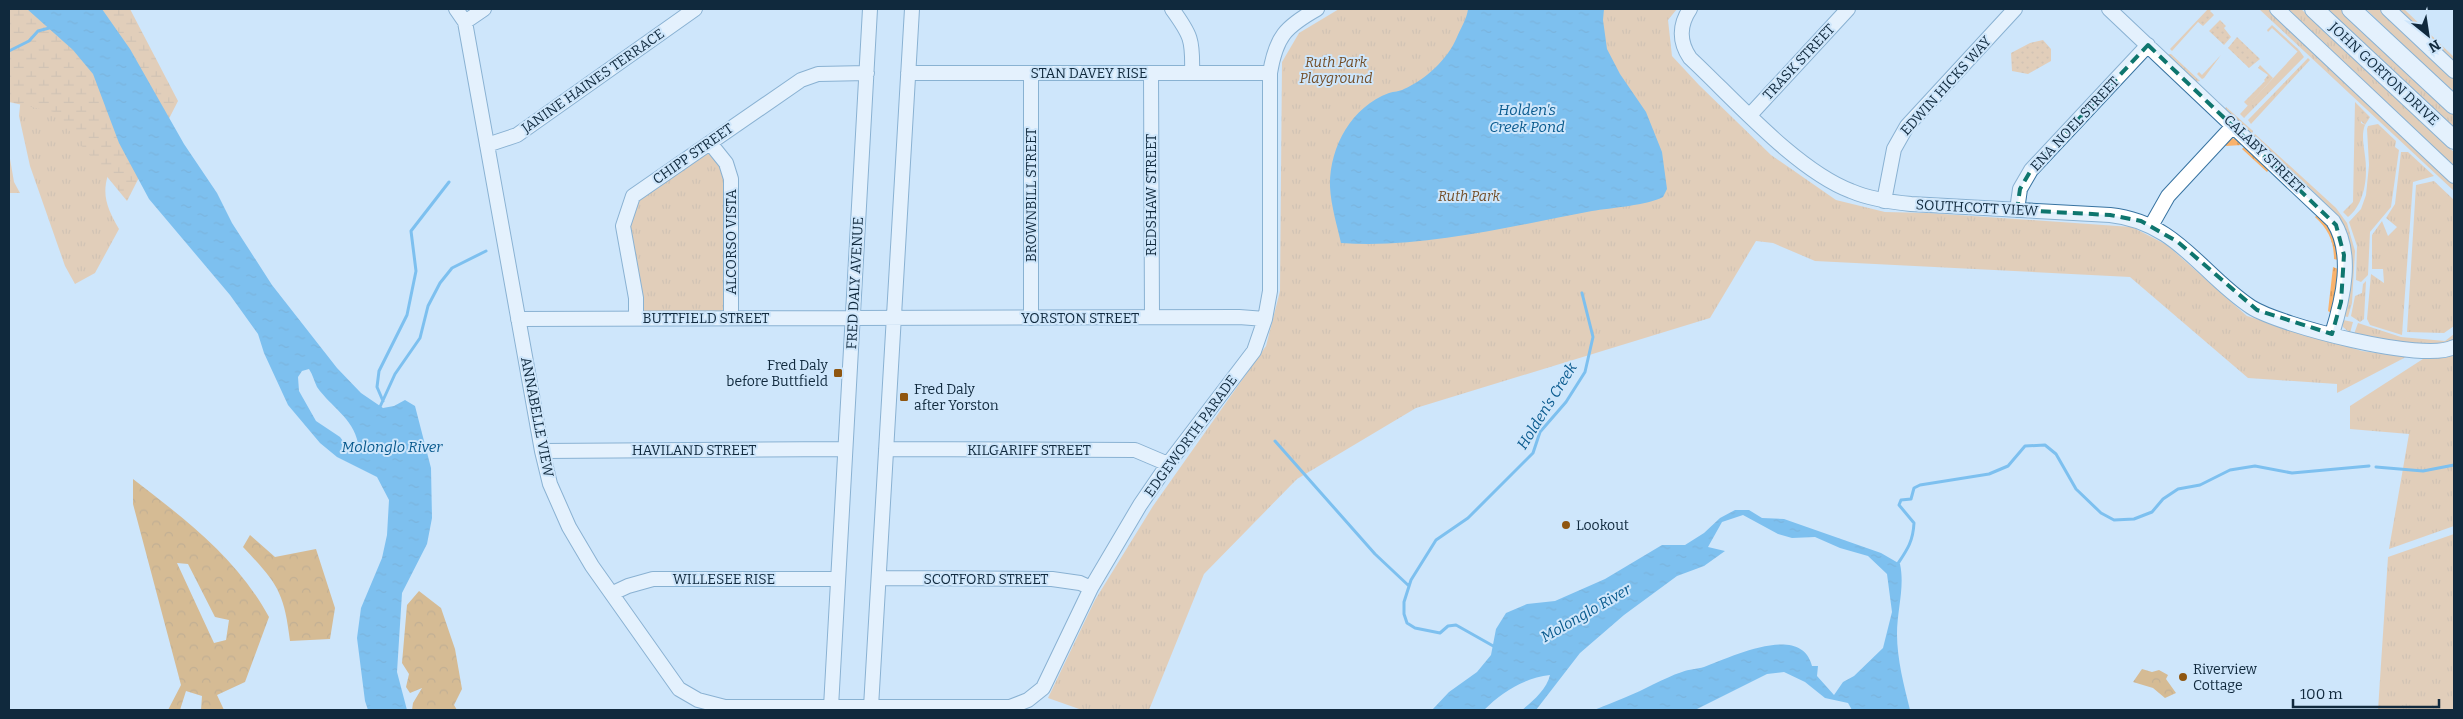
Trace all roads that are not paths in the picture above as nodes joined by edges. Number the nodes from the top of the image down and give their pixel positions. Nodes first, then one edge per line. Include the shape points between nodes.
1 (456, 9) edge
2 (484, 9) edge
3 (695, 9) edge
4 (870, 9) edge
5 (912, 9) edge
6 (1172, 9) edge
7 (1317, 9) edge
8 (1690, 9) edge
9 (1848, 9) edge
10 (2015, 9) edge
11 (2109, 9) edge
12 (2277, 9) edge
13 (2314, 9) edge
14 (2351, 9) edge
15 (2388, 9) edge
16 (465, 22) junction
17 (2148, 45) junction
18 (2454, 71) edge
19 (866, 73) junction
20 (908, 73) junction
21 (1031, 73) junction
22 (1151, 73) junction
23 (1192, 73) junction
24 (1270, 73) junction
25 (2454, 105) edge
26 (1750, 115) junction
27 (2233, 126) junction
28 (2454, 140) edge
29 (710, 142) junction
30 (487, 145) junction
31 (2454, 176) edge
32 (1884, 201) junction
33 (2017, 210) junction
34 (2151, 226) junction
35 (1152, 317) junction
36 (636, 318) junction
37 (731, 318) junction
38 (853, 318) junction
39 (894, 318) junction
40 (1031, 318) junction
41 (518, 319) junction
42 (1265, 320) junction
43 (2332, 334) junction
44 (2454, 347) edge
45 (846, 449) junction
46 (886, 449) junction
47 (542, 451) junction
48 (1168, 464) junction
49 (879, 578) junction
50 (838, 579) junction
51 (1091, 588) junction
52 (613, 593) junction
53 (831, 707) junction
54 (872, 707) junction

1 - 16 street, ANNABELLE VIEW
2 - 16 street
3 - 30 street, JANINE HAINES TERRACE via 517,136
4 - 19 street, FRED DALY AVENUE
5 - 20 street
6 - 23 street via 1192,42
7 - 24 street, EDGEWORTH PARADE via 1283,33 1274,51
8 - 26 street, SOUTHCOTT VIEW via 1682,28 1686,53
9 - 26 street, TRASK STREET
10 - 32 street, EDWIN HICKS WAY via 1907,126 1894,149
11 - 17 street, CALABY STREET
12 - 31 street
13 - 28 main road, JOHN GORTON DRIVE
14 - 25 main road, JOHN GORTON DRIVE
15 - 18 street
16 - 30 street, ANNABELLE VIEW
17 - 27 street, CALABY STREET
17 - 33 street, ENA NOEL STREET via 2031,170 2020,189
19 - 29 street, CHIPP STREET via 818,74 801,80
19 - 38 street, FRED DALY AVENUE
20 - 21 street, STAN DAVEY RISE
20 - 39 street
21 - 22 street, STAN DAVEY RISE
21 - 40 street, BROWNBILL STREET
22 - 23 street, STAN DAVEY RISE
22 - 35 street, REDSHAW STREET
23 - 24 street, STAN DAVEY RISE
24 - 42 street, EDGEWORTH PARADE via 1270,275
26 - 32 street, SOUTHCOTT VIEW via 1812,170 1852,192
27 - 34 street via 2168,196
27 - 43 street, CALABY STREET via 2330,217 2339,230 2344,248 2343,273 2341,302
29 - 36 street, CHIPP STREET via 633,196 623,226 636,298
29 - 37 street, ALCORSO VISTA via 726,163 731,179
30 - 41 street, ANNABELLE VIEW
32 - 33 street, SOUTHCOTT VIEW
33 - 34 street, SOUTHCOTT VIEW via 2118,216
34 - 43 street, SOUTHCOTT VIEW via 2178,242 2257,310
35 - 40 street, YORSTON STREET
35 - 42 street, YORSTON STREET
36 - 37 street, BUTTFIELD STREET
36 - 41 street, BUTTFIELD STREET
37 - 38 street, BUTTFIELD STREET
38 - 39 street, BUTTFIELD STREET
38 - 45 street, FRED DALY AVENUE
39 - 40 street, YORSTON STREET
39 - 46 street
41 - 47 street, ANNABELLE VIEW
42 - 48 street, EDGEWORTH PARADE via 1254,351
43 - 44 street, SOUTHCOTT VIEW via 2397,347 2441,351
45 - 47 street, HAVILAND STREET
45 - 50 street, FRED DALY AVENUE
46 - 48 street, KILGARIFF STREET via 1135,450
46 - 49 street
47 - 52 street, ANNABELLE VIEW via 550,484 569,527
48 - 51 street, EDGEWORTH PARADE
49 - 51 street, SCOTFORD STREET via 1052,579
49 - 54 street
50 - 52 street, WILLESEE RISE via 653,578
50 - 53 street, FRED DALY AVENUE
51 - 54 street, EDGEWORTH PARADE via 1051,674 1043,688 1028,700 1010,707
52 - 53 street, ANNABELLE VIEW via 680,689 698,700 725,707
53 - 54 street, ANNABELLE VIEW

